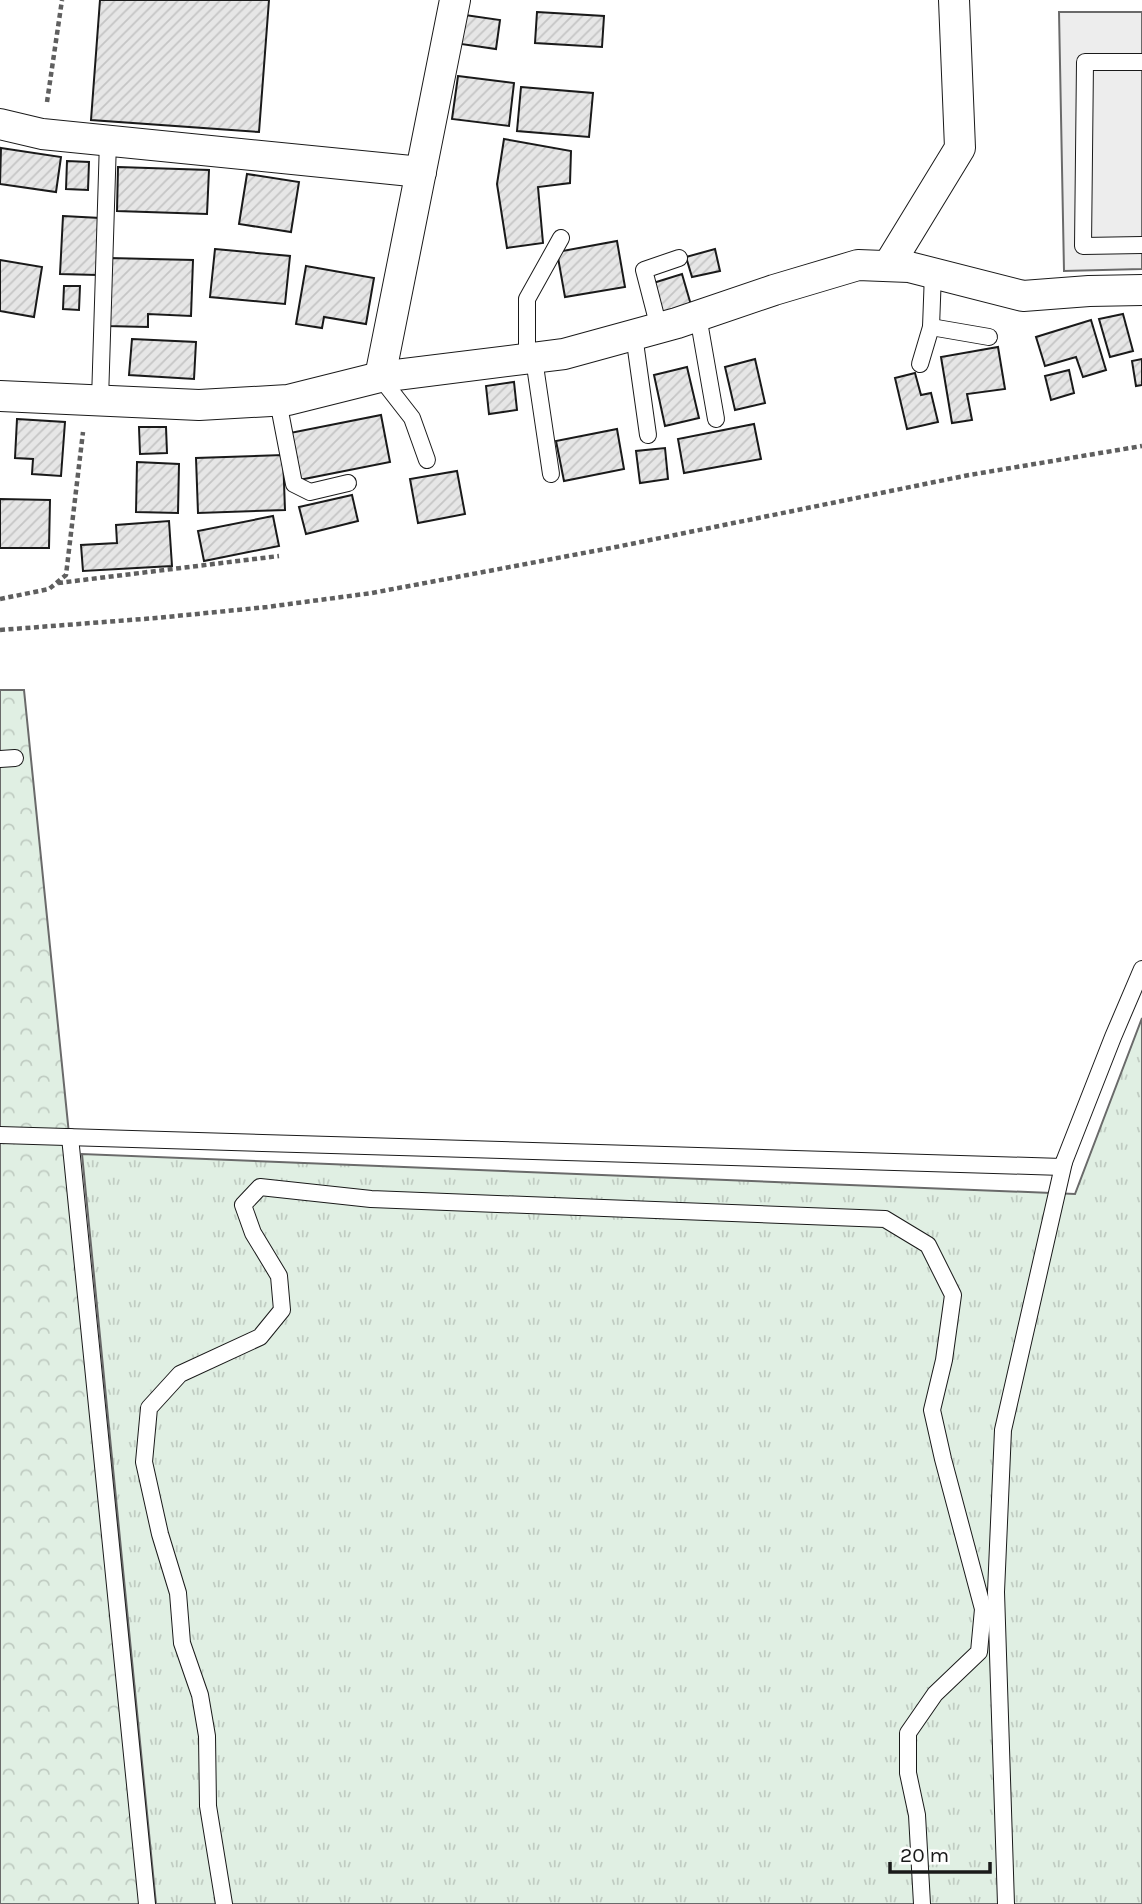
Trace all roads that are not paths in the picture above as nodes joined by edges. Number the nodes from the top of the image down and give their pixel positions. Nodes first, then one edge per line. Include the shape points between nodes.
1 (455, 0) edge
2 (954, 0) edge
3 (1142, 62) edge
4 (0, 124) edge
5 (108, 141) junction
6 (421, 172) junction
7 (561, 238) dead end
8 (1142, 245) edge
9 (679, 258) dead end
10 (888, 266) junction
11 (933, 273) junction
12 (1142, 290) edge
13 (698, 316) junction
14 (931, 327) junction
15 (646, 331) junction
16 (989, 337) dead end
17 (530, 359) junction
18 (920, 364) dead end
19 (380, 377) junction
20 (0, 396) edge
21 (93, 400) junction
22 (278, 401) junction
23 (716, 419) dead end
24 (648, 435) dead end
25 (427, 460) dead end
26 (551, 474) dead end
27 (348, 483) dead end
28 (1142, 969) edge
29 (0, 1135) edge
30 (70, 1137) junction
31 (1064, 1162) junction
32 (147, 1904) edge
33 (224, 1904) edge
34 (922, 1904) edge
35 (1006, 1904) edge

1 - 6 street
2 - 10 street via 960,148
3 - 8 lane via 1085,62 1083,246
4 - 5 street
5 - 6 street
5 - 21 lane
6 - 19 street
7 - 17 lane via 527,299
9 - 15 lane via 644,270
10 - 11 street
10 - 13 street via 858,265
11 - 12 street via 1023,296
11 - 14 lane
13 - 15 street
13 - 23 lane
14 - 16 lane
14 - 18 lane
15 - 17 street
15 - 24 lane
17 - 19 street
17 - 26 lane
19 - 22 street
19 - 25 lane via 412,418
20 - 21 street
21 - 22 street via 199,405
22 - 27 lane via 294,484 310,492
28 - 31 lane
29 - 30 lane
30 - 31 lane via 1062,1167
30 - 32 lane
31 - 35 lane via 1003,1430 996,1592
33 - 34 lane via 208,1806 207,1737 200,1695 182,1643 178,1593 144,1462 149,1408 180,1374 260,1337 282,1310 279,1276 253,1233 243,1205 260,1187 371,1199 885,1219 928,1245 953,1295 932,1410 983,1609 979,1652 935,1694 908,1733

